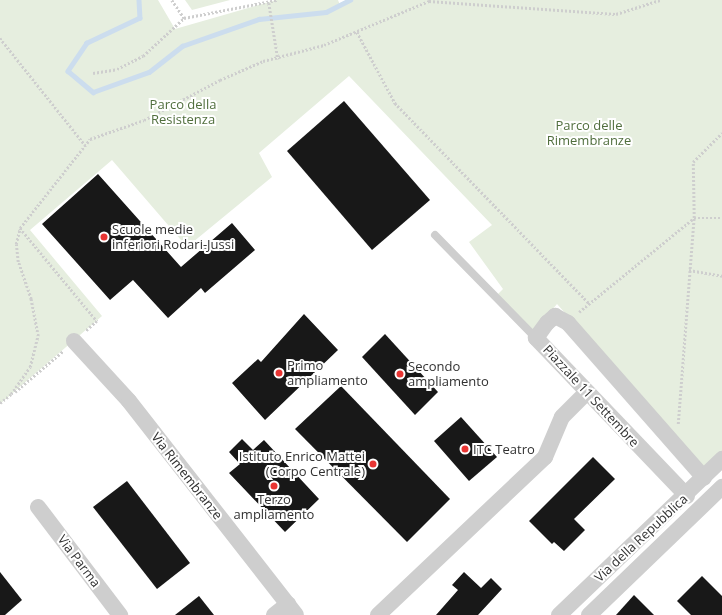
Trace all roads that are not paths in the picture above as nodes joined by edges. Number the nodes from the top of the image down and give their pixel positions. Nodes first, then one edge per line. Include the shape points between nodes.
1 (434, 235) dead end
2 (536, 338) junction
3 (74, 341) road end
4 (587, 392) junction
5 (722, 459) edge
6 (704, 478) junction
7 (722, 487) edge
8 (689, 493) junction
9 (704, 504) junction
10 (38, 507) dead end
11 (573, 602) junction
12 (292, 610) edge
13 (120, 615) edge
14 (274, 615) edge
15 (378, 615) edge
16 (559, 615) edge
17 (584, 615) edge
18 (589, 615) edge

1 - 2 lane
2 - 4 street, Piazzale 11 Settembre
2 - 6 street, Piazzale 11 Settembre via 555,316 568,323
3 - 12 street, Via Rimembranze via 129,401
4 - 8 street, Piazzale 11 Settembre
4 - 15 street via 562,417 545,457
5 - 6 street, Via della Repubblica
6 - 8 street, Via della Repubblica
7 - 9 street, Via della Repubblica
8 - 9 street, Piazzale 11 Settembre
8 - 11 street, Via della Repubblica
9 - 18 street, Via della Repubblica
10 - 13 street, Via Parma
11 - 16 street, Via della Repubblica
11 - 17 street
12 - 14 street

